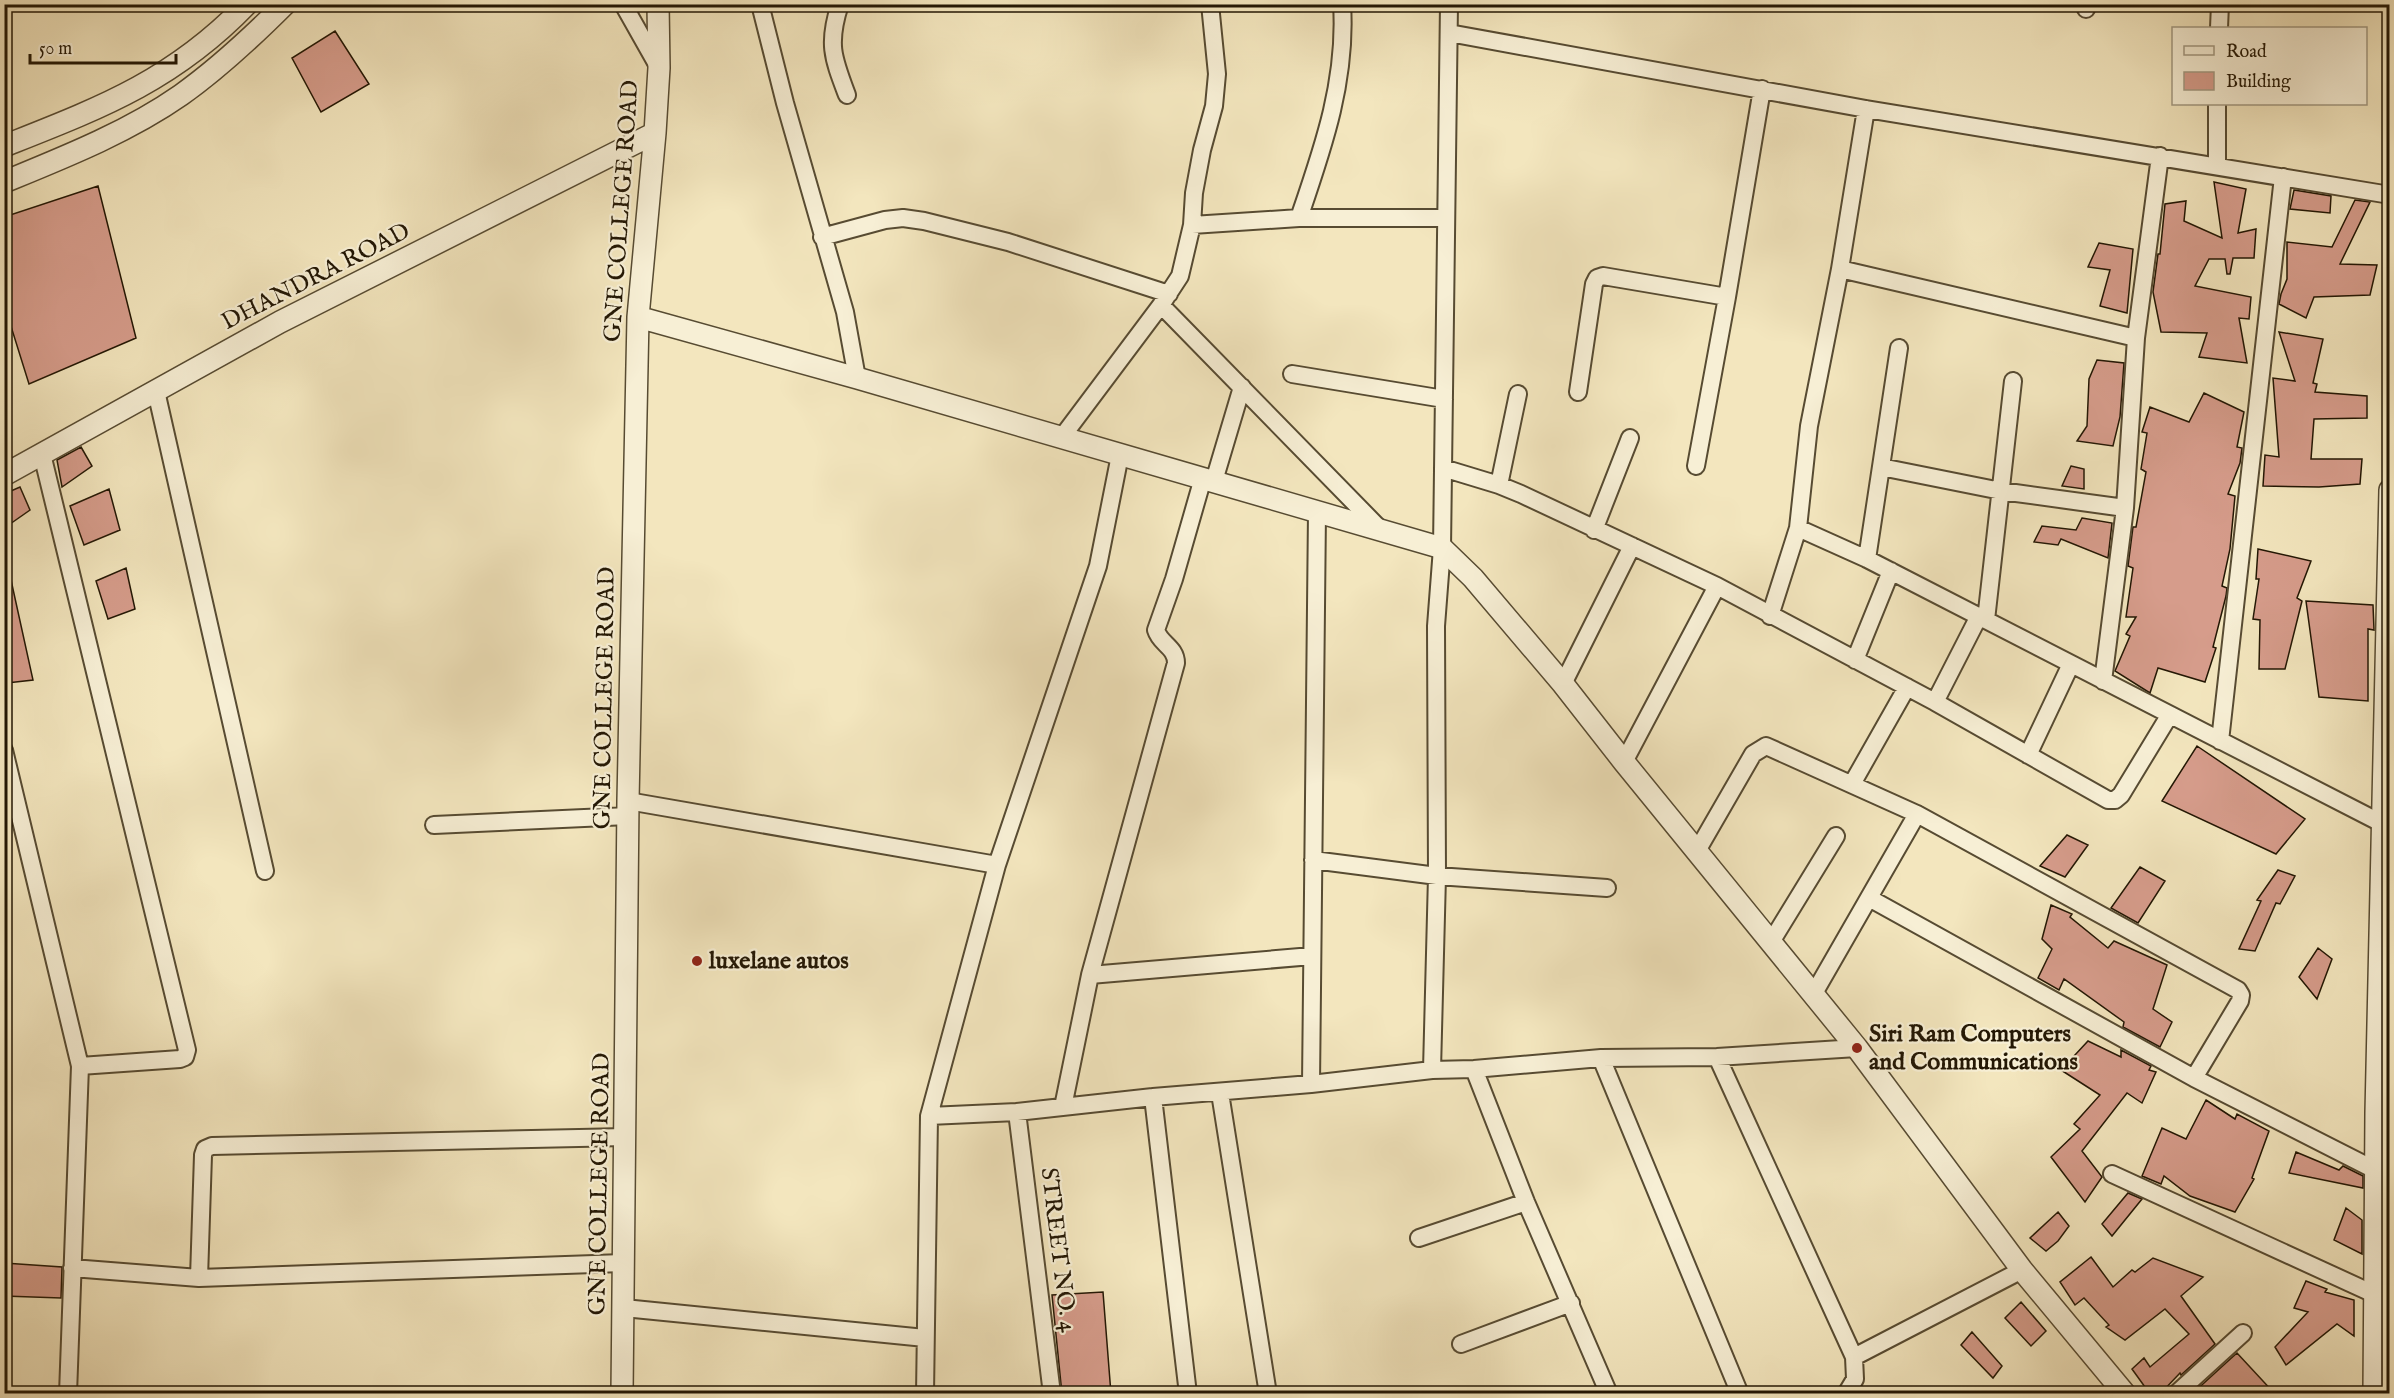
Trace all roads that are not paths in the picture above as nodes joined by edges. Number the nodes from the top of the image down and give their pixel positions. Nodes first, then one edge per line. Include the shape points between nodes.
1 (247, 4) edge
2 (285, 4) edge
3 (623, 4) edge
4 (658, 4) edge
5 (760, 4) edge
6 (840, 4) edge
7 (1210, 4) edge
8 (1342, 4) edge
9 (1449, 4) edge
10 (2220, 4) edge
11 (2219, 27) edge
12 (1449, 33) junction
13 (659, 68) junction
14 (1762, 89) junction
15 (847, 95) dead end
16 (2217, 105) edge
17 (1866, 109) junction
18 (656, 132) junction
19 (4, 146) edge
20 (2160, 156) junction
21 (2217, 165) junction
22 (2283, 177) junction
23 (4, 182) edge
24 (2390, 195) edge
25 (1299, 218) junction
26 (1446, 218) junction
27 (1192, 225) junction
28 (822, 237) junction
29 (1840, 269) junction
30 (1727, 297) junction
31 (1165, 299) junction
32 (638, 317) junction
33 (2136, 338) junction
34 (1899, 348) dead end
35 (1292, 374) dead end
36 (857, 378) junction
37 (2013, 381) dead end
38 (1242, 387) junction
39 (156, 391) junction
40 (1578, 392) dead end
41 (1518, 394) dead end
42 (1444, 399) junction
43 (1062, 437) junction
44 (1629, 438) dead end
45 (42, 454) junction
46 (1120, 455) junction
47 (1696, 466) dead end
48 (1443, 468) junction
49 (1881, 468) junction
50 (4, 475) edge
51 (1208, 480) junction
52 (1499, 485) junction
53 (2390, 490) edge
54 (2001, 491) junction
55 (2125, 508) junction
56 (1317, 512) junction
57 (1798, 528) junction
58 (1380, 529) junction
59 (1594, 530) junction
60 (1632, 546) junction
61 (1442, 548) junction
62 (1868, 559) junction
63 (1891, 571) junction
64 (1717, 586) junction
65 (1770, 616) junction
66 (1982, 618) junction
67 (1855, 660) junction
68 (2071, 664) junction
69 (2103, 681) junction
70 (1563, 684) junction
71 (1906, 687) junction
72 (1935, 702) junction
73 (2169, 716) junction
74 (2220, 741) junction
75 (4, 750) edge
76 (2028, 754) junction
77 (1624, 762) junction
78 (1852, 784) junction
79 (628, 808) junction
80 (1917, 814) junction
81 (2383, 824) junction
82 (434, 825) dead end
83 (1836, 836) dead end
84 (1697, 851) junction
85 (1313, 860) junction
86 (997, 865) junction
87 (265, 871) dead end
88 (1437, 876) junction
89 (1607, 888) dead end
90 (1869, 898) junction
91 (1771, 942) junction
92 (1312, 956) junction
93 (1090, 975) junction
94 (1813, 995) junction
95 (1857, 1048) junction
96 (1717, 1057) junction
97 (1601, 1058) junction
98 (80, 1066) junction
99 (1474, 1069) junction
100 (1432, 1070) junction
101 (2194, 1078) junction
102 (1311, 1084) junction
103 (1220, 1093) junction
104 (1153, 1097) junction
105 (1063, 1107) junction
106 (1017, 1112) junction
107 (929, 1116) junction
108 (626, 1137) junction
109 (2377, 1171) junction
110 (2112, 1174) dead end
111 (1526, 1202) junction
112 (1419, 1238) dead end
113 (623, 1263) junction
114 (72, 1268) junction
115 (2022, 1270) junction
116 (199, 1278) junction
117 (2376, 1295) junction
118 (1571, 1303) junction
119 (624, 1308) junction
120 (2242, 1333) dead end
121 (925, 1338) junction
122 (1461, 1344) dead end
123 (1854, 1357) junction
124 (68, 1394) edge
125 (622, 1394) edge
126 (925, 1394) edge
127 (1052, 1394) edge
128 (1188, 1394) edge
129 (1268, 1394) edge
130 (1609, 1394) edge
131 (1740, 1394) edge
132 (1846, 1394) edge
133 (2125, 1394) edge
134 (2176, 1394) edge
135 (2374, 1394) edge

1 - 19 street via 171,70 98,109
2 - 23 street via 218,68 180,96 65,157
3 - 13 street
4 - 13 street, GNE COLLEGE ROAD
5 - 28 street
6 - 15 street via 831,41
7 - 27 street via 1216,74 1214,106 1200,160
8 - 25 street via 1338,83 1330,124
9 - 12 street
10 - 11 street
12 - 14 street
12 - 26 street
13 - 18 street, GNE COLLEGE ROAD
14 - 17 street
14 - 30 street
16 - 21 street
17 - 20 street
17 - 29 street
18 - 32 street, GNE COLLEGE ROAD
18 - 39 street, DHANDRA ROAD via 280,322
20 - 21 street
20 - 33 street
21 - 22 street
22 - 24 street
22 - 74 street
25 - 26 street
25 - 27 street
26 - 42 street
27 - 31 street via 1180,276
28 - 31 street via 885,220 924,221 1008,242
28 - 36 street via 845,312
29 - 33 street
29 - 57 street via 1809,426
30 - 40 street via 1597,278
30 - 47 street
31 - 38 street
31 - 43 street
32 - 36 street
32 - 79 street, GNE COLLEGE ROAD
33 - 55 street
34 - 49 street
35 - 42 street
36 - 43 street
37 - 54 street
38 - 51 street
38 - 58 street
39 - 45 street, DHANDRA ROAD
39 - 87 street
41 - 52 street
42 - 48 street
43 - 46 street
44 - 59 street
45 - 50 street, DHANDRA ROAD
45 - 98 street via 187,1050 180,1059
46 - 51 street
46 - 86 street via 1098,566
48 - 52 street
48 - 61 street
49 - 54 street
49 - 62 street
51 - 56 street
51 - 93 street via 1156,630 1174,652 1176,663
52 - 59 street
53 - 81 street
54 - 55 street
54 - 66 street
55 - 69 street
56 - 58 street
56 - 85 street
57 - 62 street
57 - 65 street
58 - 61 street
59 - 60 street
60 - 64 street
60 - 70 street
61 - 70 street via 1473,578
61 - 88 street via 1436,626
62 - 63 street
63 - 66 street
63 - 67 street
64 - 65 street
64 - 77 street
65 - 67 street
66 - 68 street
66 - 72 street
67 - 71 street
68 - 69 street
68 - 76 street
69 - 73 street
70 - 77 street
71 - 72 street
71 - 78 street
72 - 76 street
73 - 74 street
73 - 76 street via 2115,800 2108,800
74 - 81 street
75 - 98 street
77 - 84 street
78 - 80 street
78 - 84 street via 1774,748 1760,748
79 - 82 street
79 - 86 street
79 - 108 street, GNE COLLEGE ROAD
80 - 90 street
80 - 101 street via 2238,990 2240,1000
81 - 109 street
83 - 91 street
84 - 91 street
85 - 88 street
85 - 92 street
86 - 107 street
88 - 89 street
88 - 100 street
90 - 94 street
90 - 101 street
91 - 94 street
92 - 93 street
92 - 102 street
93 - 105 street
94 - 95 street
95 - 96 street
95 - 115 street
96 - 97 street
96 - 123 street
97 - 99 street
97 - 131 street
98 - 114 street
99 - 100 street
99 - 111 street
100 - 102 street
101 - 109 street
102 - 103 street
103 - 104 street
103 - 129 street
104 - 105 street
104 - 128 street
105 - 106 street
106 - 107 street
106 - 127 street, STREET NO. 4
107 - 121 street
108 - 113 street, GNE COLLEGE ROAD
108 - 116 street via 212,1146 203,1155
109 - 117 street
110 - 117 street
111 - 112 street
111 - 118 street
113 - 116 street
113 - 119 street, GNE COLLEGE ROAD
114 - 116 street
114 - 124 street
115 - 123 street
115 - 133 street
117 - 135 street
118 - 122 street
118 - 130 street
119 - 121 street
119 - 125 street, GNE COLLEGE ROAD
120 - 134 street
121 - 126 street
123 - 132 street via 1855,1380

